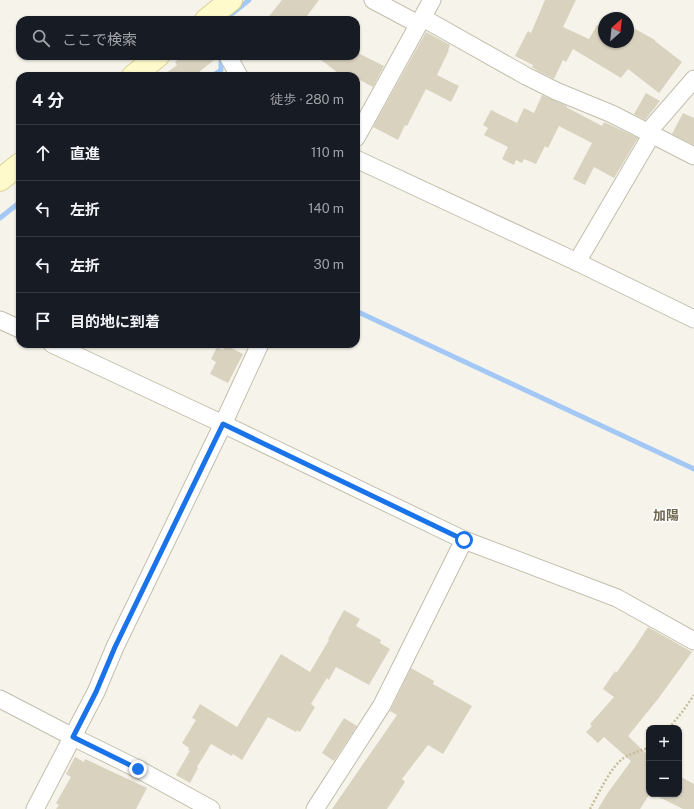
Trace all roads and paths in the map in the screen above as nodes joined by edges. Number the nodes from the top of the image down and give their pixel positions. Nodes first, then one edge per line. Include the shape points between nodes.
1 (231, 0) edge
2 (373, 0) edge
3 (432, 0) edge
4 (211, 16) edge
5 (420, 21) junction
6 (153, 60) edge
7 (230, 60) edge
8 (138, 72) edge
9 (237, 72) edge
10 (694, 79) edge
11 (360, 131) edge
12 (650, 133) junction
13 (694, 156) edge
14 (360, 161) edge
15 (16, 167) edge
16 (0, 180) edge
17 (577, 262) junction
18 (694, 319) edge
19 (0, 320) edge
20 (16, 327) edge
21 (61, 348) edge
22 (258, 348) edge
23 (223, 424) junction
24 (464, 540) junction
25 (694, 641) edge
26 (694, 694) edge
27 (0, 699) edge
28 (671, 725) edge
29 (73, 737) junction
30 (646, 749) edge
31 (35, 809) edge
32 (211, 809) edge
33 (315, 809) edge
34 (590, 809) edge

1 - 4 main road
2 - 5 street
3 - 5 street
5 - 11 street
5 - 12 street via 556,91
6 - 8 main road
7 - 9 street
10 - 12 street
12 - 13 street
12 - 17 street
14 - 17 street
15 - 16 main road
17 - 18 street
19 - 20 street
21 - 23 street
22 - 23 street
23 - 24 street
23 - 29 street
24 - 25 street via 617,598
24 - 33 street via 382,705
26 - 28 path
27 - 29 street
29 - 31 street
29 - 32 street
30 - 34 path via 625,757 615,766

